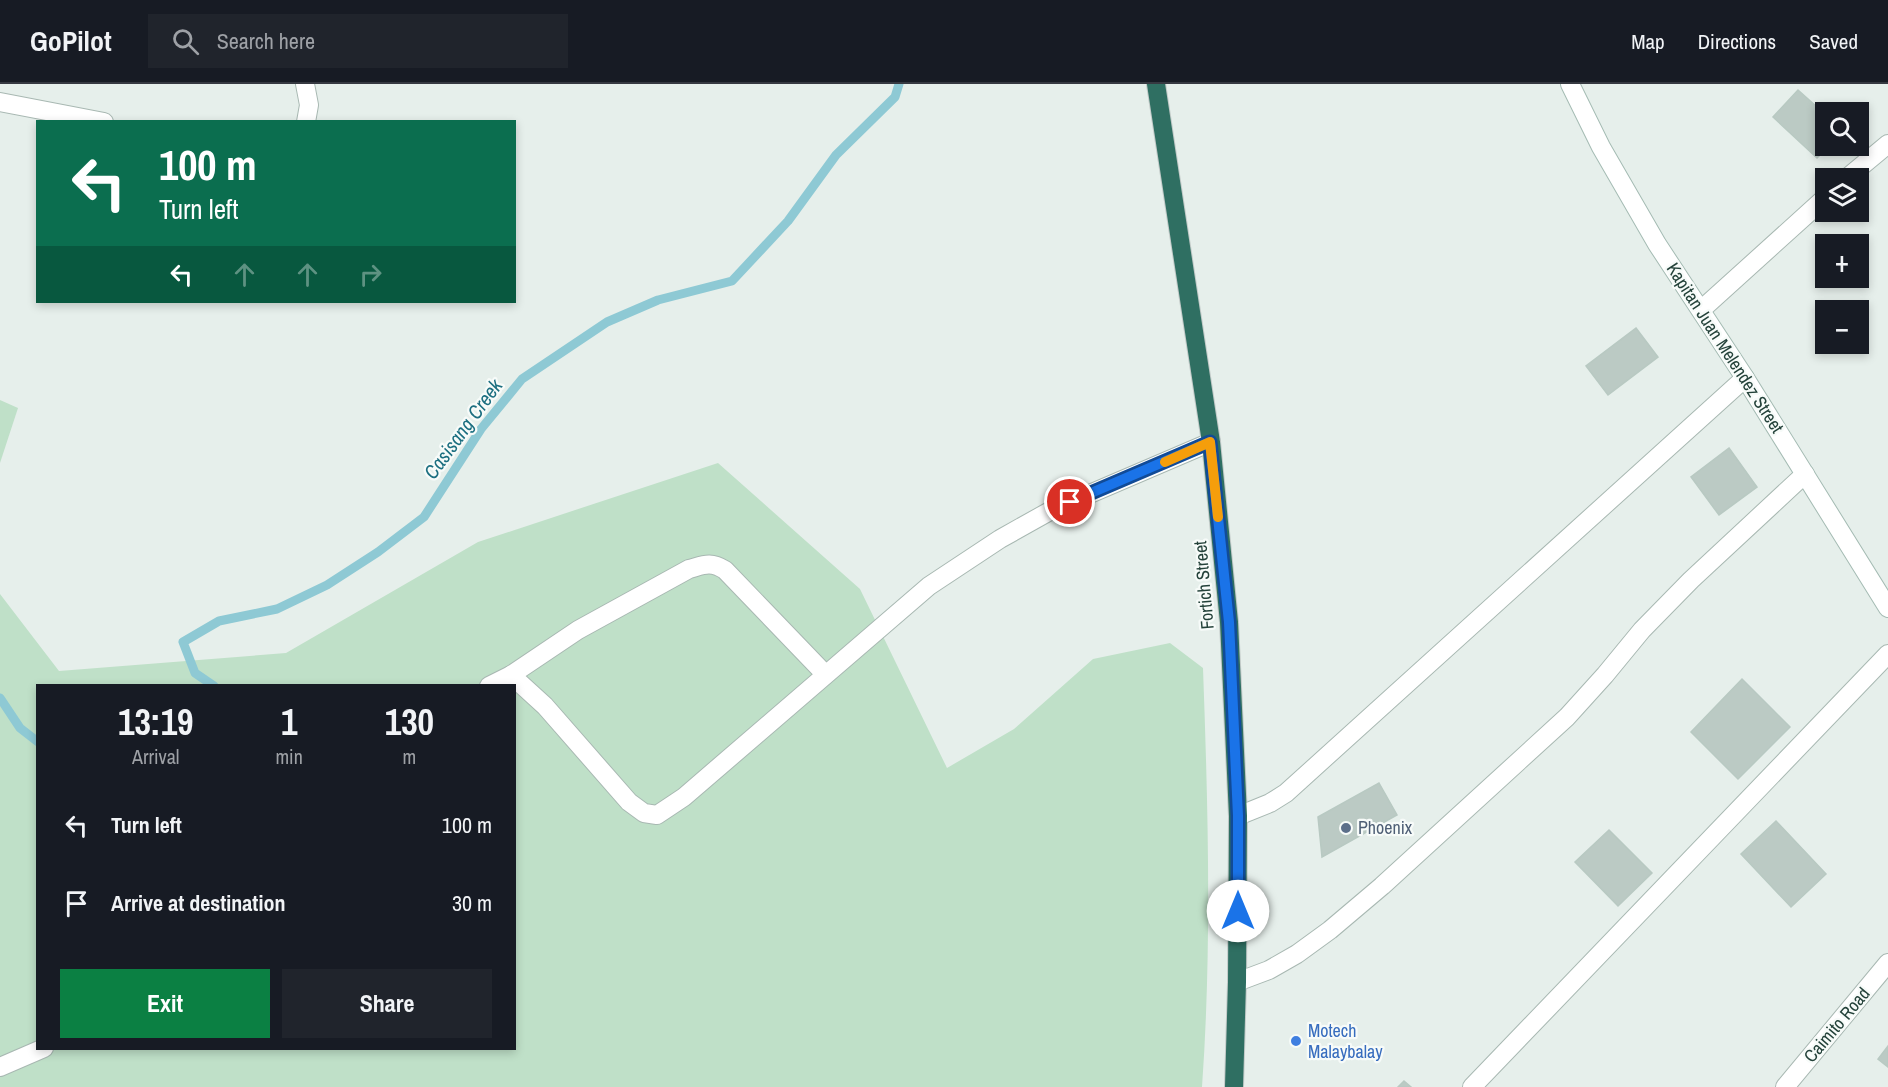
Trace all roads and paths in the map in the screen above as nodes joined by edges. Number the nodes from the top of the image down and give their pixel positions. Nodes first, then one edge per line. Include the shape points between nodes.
1 (305, 84) edge
2 (1156, 84) edge
3 (1570, 84) edge
4 (0, 102) edge
5 (94, 120) edge
6 (306, 120) edge
7 (1888, 144) edge
8 (1859, 168) edge
9 (1815, 207) edge
10 (1701, 310) junction
11 (1745, 378) junction
12 (1210, 442) junction
13 (1805, 474) junction
14 (1888, 608) edge
15 (1888, 654) edge
16 (825, 674) junction
17 (511, 675) junction
18 (493, 684) edge
19 (1238, 816) junction
20 (1888, 963) edge
21 (1237, 982) junction
22 (39, 1050) edge
23 (0, 1067) edge
24 (1234, 1087) edge
25 (1472, 1087) edge
26 (1785, 1087) edge

1 - 6 street via 309,105
2 - 12 highway, Fortich Street
3 - 10 street, Kapitan Juan Melendez Street via 1657,244
4 - 5 street
7 - 8 street
9 - 10 street
10 - 11 street, Kapitan Juan Melendez Street
11 - 13 street, Kapitan Juan Melendez Street
11 - 19 street via 1286,793
12 - 16 street via 1050,511 1000,539 929,586
12 - 19 highway, Fortich Street via 1229,622
13 - 14 street, Kapitan Juan Melendez Street
13 - 21 street via 1642,630 1567,717 1382,886 1297,954
15 - 25 street
16 - 17 street via 725,570 716,564 705,564 578,630
16 - 17 street via 684,797 657,815 644,813 629,802 545,706
17 - 18 street
19 - 21 highway, Fortich Street
20 - 26 street, Caimito Road
21 - 24 highway, Fortich Street
22 - 23 street

